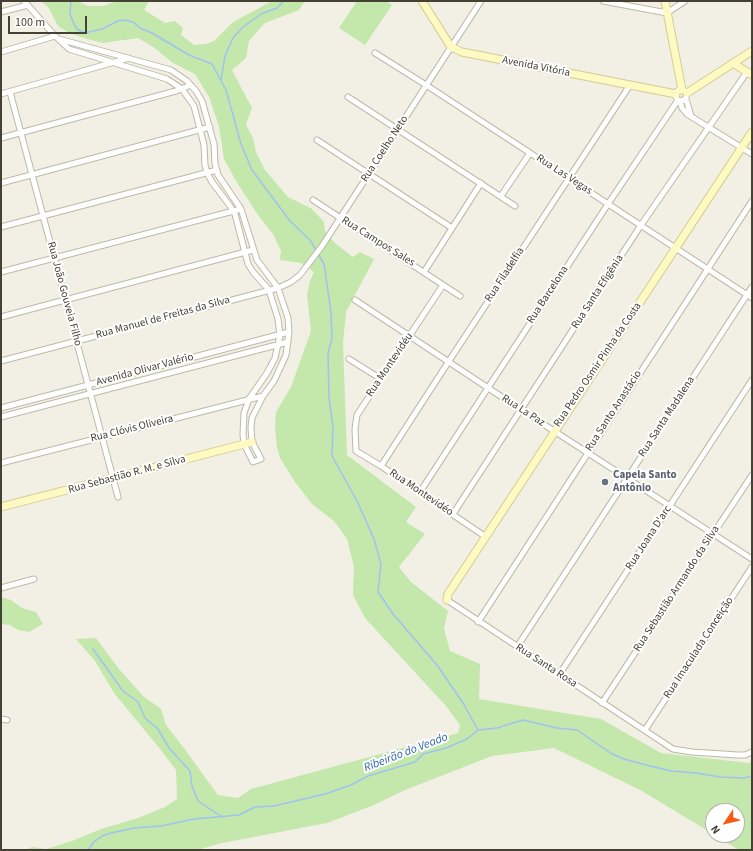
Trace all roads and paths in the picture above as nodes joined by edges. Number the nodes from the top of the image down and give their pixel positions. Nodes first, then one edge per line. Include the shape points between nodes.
1 (422, 1) edge
2 (481, 1) edge
3 (603, 1) edge
4 (665, 1) edge
5 (685, 1) edge
6 (26, 3) edge
7 (1, 12) edge
8 (667, 13) junction
9 (57, 38) junction
10 (451, 47) junction
11 (752, 51) edge
12 (1, 52) edge
13 (375, 53) dead end
14 (129, 58) junction
15 (113, 63) junction
16 (734, 63) junction
17 (749, 74) edge
18 (191, 85) junction
19 (426, 85) junction
20 (630, 85) junction
21 (182, 89) junction
22 (10, 92) junction
23 (1, 94) edge
24 (685, 94) junction
25 (348, 97) dead end
26 (678, 98) junction
27 (691, 116) junction
28 (210, 127) junction
29 (708, 127) junction
30 (398, 129) junction
31 (200, 130) junction
32 (752, 132) edge
33 (21, 133) junction
34 (1, 138) edge
35 (317, 140) dead end
36 (742, 148) junction
37 (530, 153) junction
38 (752, 154) edge
39 (217, 170) junction
40 (207, 173) junction
41 (32, 174) junction
42 (368, 175) junction
43 (569, 178) junction
44 (1, 183) edge
45 (481, 183) junction
46 (501, 196) junction
47 (313, 200) dead end
48 (752, 201) edge
49 (608, 204) junction
50 (515, 206) dead end
51 (241, 209) junction
52 (233, 211) junction
53 (43, 216) junction
54 (339, 218) junction
55 (642, 225) junction
56 (1, 227) edge
57 (452, 228) junction
58 (675, 248) junction
59 (253, 250) junction
60 (245, 252) junction
61 (54, 257) junction
62 (707, 269) junction
63 (1, 272) edge
64 (424, 272) junction
65 (443, 285) junction
66 (752, 287) edge
67 (278, 288) junction
68 (269, 290) junction
69 (747, 295) junction
70 (460, 296) dead end
71 (752, 298) edge
72 (65, 300) junction
73 (356, 300) dead end
74 (1, 317) edge
75 (289, 332) junction
76 (280, 335) junction
77 (410, 336) junction
78 (76, 341) junction
79 (288, 342) junction
80 (279, 344) junction
81 (349, 359) dead end
82 (1, 361) edge
83 (449, 361) junction
84 (381, 379) junction
85 (752, 380) edge
86 (87, 385) junction
87 (488, 388) junction
88 (89, 393) junction
89 (263, 396) junction
90 (249, 399) junction
91 (1, 408) edge
92 (520, 409) junction
93 (1, 417) edge
94 (554, 431) junction
95 (102, 437) junction
96 (252, 442) junction
97 (244, 444) junction
98 (356, 451) joint
99 (587, 453) junction
100 (1, 463) edge
101 (381, 466) junction
102 (752, 475) edge
103 (113, 478) junction
104 (627, 478) junction
105 (420, 492) junction
106 (118, 497) dead end
107 (670, 505) junction
108 (1, 507) edge
109 (453, 514) junction
110 (714, 534) junction
111 (486, 537) junction
112 (752, 559) edge
113 (752, 567) edge
114 (34, 579) dead end
115 (1, 588) edge
116 (447, 600) joint
117 (478, 622) junction
118 (517, 647) junction
119 (559, 675) junction
120 (602, 703) junction
121 (645, 730) junction
122 (752, 752) edge

1 - 10 street
2 - 10 street, Rua Coelho Neto
3 - 8 street
4 - 8 street
5 - 8 street
6 - 7 street
6 - 9 street
8 - 24 street
9 - 12 street
9 - 14 street
9 - 15 street via 69,49
10 - 19 street, Rua Coelho Neto
10 - 20 street, Avenida Vitória via 470,54
11 - 16 street
13 - 19 street, Rua Las Vegas
14 - 15 street
14 - 18 street via 171,70
15 - 21 street via 167,79
15 - 22 street
16 - 17 street
16 - 24 street
17 - 29 street, Rua Santa Efigênia
18 - 21 street
18 - 28 street via 202,101
19 - 30 street, Rua Coelho Neto
19 - 37 street, Rua Las Vegas
20 - 26 street, Avenida Vitória
20 - 43 street, Rua Filadelfia
21 - 31 street via 194,106
21 - 33 street
22 - 23 street
22 - 33 street, Rua João Gouveia Filho
24 - 26 street
24 - 26 street via 679,90
24 - 27 street
25 - 30 street
26 - 27 street via 682,108
26 - 49 street, Rua Barcelona
27 - 29 street
28 - 31 street
28 - 39 street
29 - 36 street
29 - 55 street, Rua Santa Efigênia
30 - 42 street, Rua Coelho Neto
30 - 45 street
31 - 40 street
31 - 41 street
32 - 36 street, Rua Pedro Osmir Pinha da Costa
33 - 34 street
33 - 41 street, Rua João Gouveia Filho
35 - 42 street
36 - 38 street
36 - 58 street, Rua Pedro Osmir Pinha da Costa
37 - 43 street, Rua Las Vegas
37 - 46 street
39 - 40 street
39 - 51 street
40 - 52 street
40 - 53 street
41 - 44 street
41 - 53 street, Rua João Gouveia Filho
42 - 54 street, Rua Coelho Neto
42 - 57 street
43 - 49 street, Rua Las Vegas
43 - 83 street, Rua Filadelfia
45 - 46 street
45 - 57 street
46 - 50 street
47 - 54 street, Rua Campos Sales
48 - 62 street, Rua Santo Anastácio
49 - 55 street, Rua Las Vegas
49 - 87 street, Rua Barcelona
51 - 52 street
51 - 59 street
52 - 60 street
52 - 61 street
53 - 56 street
53 - 61 street, Rua João Gouveia Filho
54 - 64 street, Rua Campos Sales
54 - 67 street, Rua Coelho Neto via 300,275
55 - 58 street, Rua Las Vegas
55 - 92 street, Rua Santa Efigênia
57 - 64 street
58 - 62 street, Rua Las Vegas
58 - 94 street, Rua Pedro Osmir Pinha da Costa
59 - 60 street
59 - 67 street via 258,263
60 - 68 street via 250,268
60 - 72 street
61 - 63 street
61 - 72 street, Rua João Gouveia Filho
62 - 69 street, Rua Las Vegas
62 - 99 street, Rua Santo Anastácio
64 - 65 street, Rua Campos Sales
65 - 70 street, Rua Campos Sales
65 - 77 street, Rua Montevidéu
66 - 69 street, Rua Santa Madalena
67 - 68 street, Rua Manuel de Freitas da Silva
67 - 75 street via 288,318
68 - 76 street
68 - 78 street, Rua Manuel de Freitas da Silva
69 - 71 street, Rua Las Vegas
69 - 104 street, Rua Santa Madalena
72 - 74 street
72 - 78 street, Rua João Gouveia Filho
73 - 77 street, Rua La Paz
75 - 76 street, Avenida Olivar Valério
75 - 79 street
76 - 80 street
76 - 86 street, Avenida Olivar Valério
77 - 83 street, Rua La Paz
77 - 84 street, Rua Montevidéu
78 - 82 street, Rua Manuel de Freitas da Silva
78 - 86 street, Rua João Gouveia Filho
79 - 80 street
79 - 89 street via 286,355 274,381
80 - 88 street
80 - 90 street via 267,373
81 - 84 street
83 - 87 street, Rua La Paz
83 - 101 street, Rua Filadelfia
84 - 98 street, Rua Montevidéu via 357,415
85 - 107 street, Rua Joana D'arc
86 - 88 street, Rua João Gouveia Filho
86 - 91 street, Avenida Olivar Valério
87 - 92 street, Rua La Paz
87 - 105 street, Rua Barcelona
88 - 93 street
88 - 95 street, Rua João Gouveia Filho
89 - 90 street, Rua Clóvis Oliveira
89 - 96 street via 252,418
90 - 95 street, Rua Clóvis Oliveira
90 - 97 street via 243,418
92 - 94 street, Rua La Paz
92 - 109 street, Rua Santa Efigênia
94 - 99 street, Rua La Paz
94 - 111 street, Rua Pedro Osmir Pinha da Costa
95 - 100 street, Rua Clóvis Oliveira
95 - 103 street, Rua João Gouveia Filho
96 - 97 street, Rua Sebastião R. M. e Silva
96 - 97 street via 261,459 253,462
97 - 103 street, Rua Sebastião R. M. e Silva
98 - 101 street, Rua Montevidéo
99 - 104 street, Rua La Paz
99 - 117 street, Rua Santo Anastácio
101 - 105 street, Rua Montevidéo
102 - 110 street, Rua Sebastião Armando da Silva
103 - 106 street, Rua João Gouveia Filho
103 - 108 street, Rua Sebastião R. M. e Silva
104 - 107 street, Rua La Paz
104 - 118 street, Rua Santa Madalena
105 - 109 street, Rua Montevidéo
107 - 110 street, Rua La Paz
107 - 119 street, Rua Joana D'arc
109 - 111 street, Rua Montevidéo
110 - 112 street, Rua La Paz
110 - 120 street, Rua Sebastião Armando da Silva
111 - 116 street, Rua Pedro Osmir Pinha da Costa via 448,594
113 - 121 street, Rua Imaculada Conceição
114 - 115 street
116 - 117 street, Rua Santa Rosa
117 - 118 street, Rua Santa Rosa
118 - 119 street, Rua Santa Rosa
119 - 120 street, Rua Santa Rosa
120 - 121 street, Rua Santa Rosa
121 - 122 street, Rua Santa Rosa via 673,749 738,755

